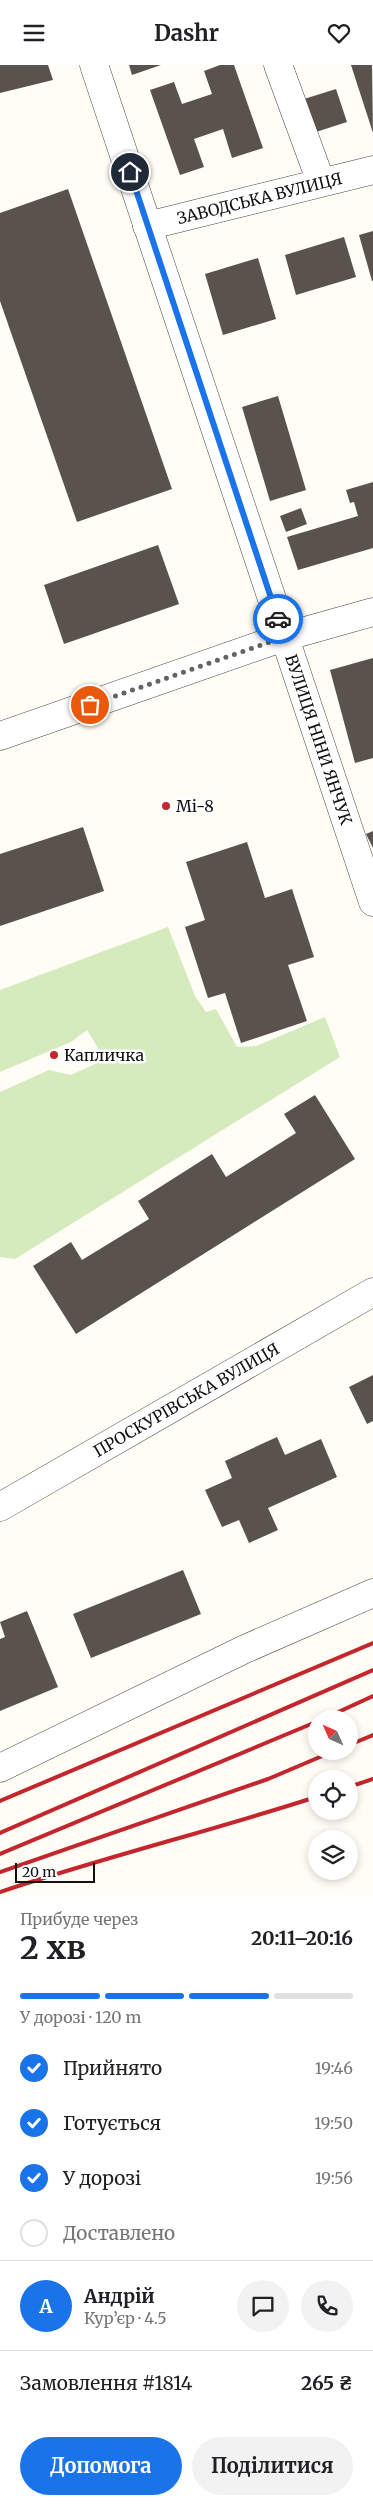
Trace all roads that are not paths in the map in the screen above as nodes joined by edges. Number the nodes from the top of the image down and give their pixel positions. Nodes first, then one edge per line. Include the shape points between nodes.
1 (94, 65) edge
2 (278, 65) edge
3 (373, 170) edge
4 (321, 183) junction
5 (147, 225) junction
6 (373, 612) edge
7 (284, 637) junction
8 (0, 736) edge
9 (373, 902) edge
10 (373, 1292) edge
11 (0, 1507) edge
12 (373, 1593) edge
13 (0, 1768) edge

1 - 5 street, ВУЛИЦЯ НІНИ ЯНЧУК
2 - 4 street
3 - 4 street, ЗАВОДСЬКА ВУЛИЦЯ
4 - 5 street, ЗАВОДСЬКА ВУЛИЦЯ
5 - 7 street, ВУЛИЦЯ НІНИ ЯНЧУК
6 - 7 street
7 - 8 street
7 - 9 street, ВУЛИЦЯ НІНИ ЯНЧУК
10 - 11 street, ПРОСКУРІВСЬКА ВУЛИЦЯ
12 - 13 street via 245,1649

